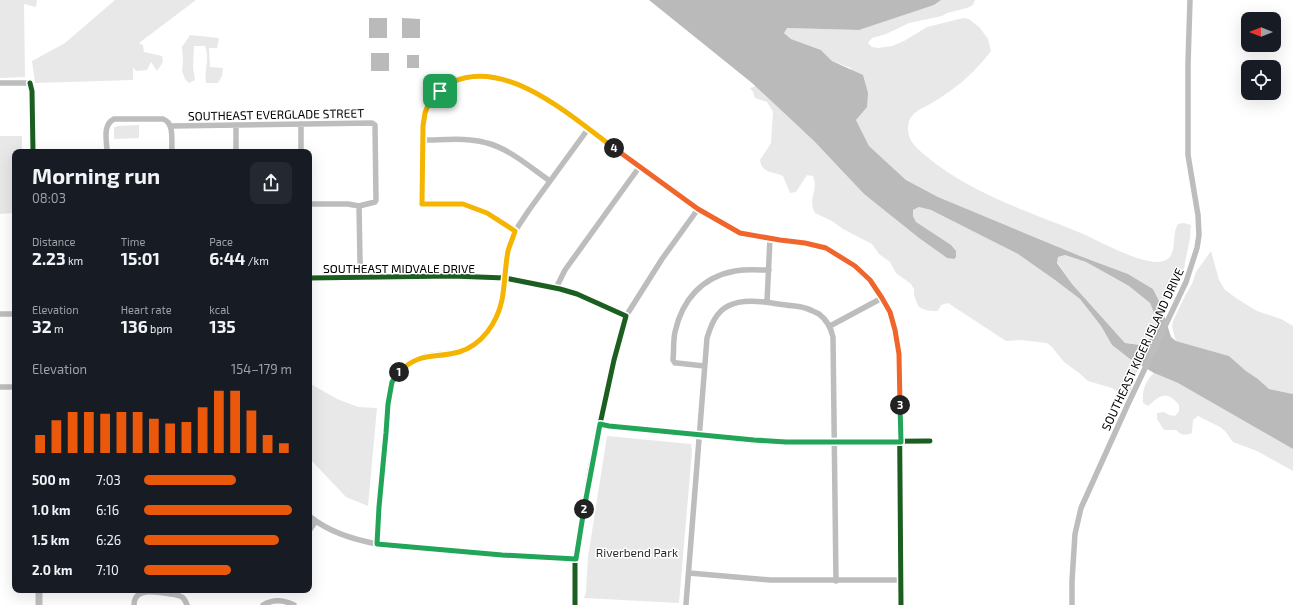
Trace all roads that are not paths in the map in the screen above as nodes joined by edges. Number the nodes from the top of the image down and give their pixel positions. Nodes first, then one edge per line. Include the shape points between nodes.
1 (1190, 0) edge
2 (0, 83) edge
3 (301, 124) junction
4 (236, 125) junction
5 (171, 126) junction
6 (588, 129) junction
7 (423, 140) junction
8 (33, 149) edge
9 (107, 149) edge
10 (172, 149) edge
11 (236, 149) edge
12 (301, 149) edge
13 (640, 166) junction
14 (550, 181) junction
15 (312, 204) edge
16 (359, 206) junction
17 (698, 209) junction
18 (515, 231) junction
19 (770, 238) junction
20 (769, 270) junction
21 (362, 277) junction
22 (312, 278) edge
23 (505, 278) junction
24 (556, 288) junction
25 (882, 298) junction
26 (767, 302) junction
27 (0, 314) edge
28 (12, 314) edge
29 (626, 316) junction
30 (830, 326) junction
31 (704, 366) junction
32 (0, 387) edge
33 (12, 387) edge
34 (600, 424) junction
35 (699, 435) junction
36 (930, 441) dead end
37 (834, 442) junction
38 (901, 442) junction
39 (312, 518) edge
40 (316, 521) junction
41 (312, 527) edge
42 (377, 544) junction
43 (576, 559) junction
44 (689, 573) junction
45 (901, 580) junction
46 (836, 581) junction
47 (39, 593) edge
48 (142, 593) edge
49 (155, 593) edge
50 (686, 604) edge
51 (39, 605) edge
52 (134, 605) edge
53 (187, 605) edge
54 (262, 605) edge
55 (294, 605) edge
56 (575, 605) edge
57 (901, 605) edge
58 (1072, 605) edge

1 - 58 street, SOUTHEAST KIGER ISLAND DRIVE via 1188,155 1199,235 1194,261 1081,508 1075,534
2 - 8 street via 30,83
3 - 4 street, SOUTHEAST EVERGLADE STREET
3 - 12 street
3 - 16 street, SOUTHEAST EVERGLADE STREET via 375,125 376,200
4 - 5 street, SOUTHEAST EVERGLADE STREET
4 - 11 street
5 - 9 street via 163,118 114,119 106,128
5 - 10 street
6 - 7 street via 547,99 527,88 506,81 476,76 450,82 430,100 425,113
6 - 13 street
6 - 14 street
7 - 14 street via 487,143 508,152
7 - 18 street via 422,204 463,204 487,213
13 - 17 street
13 - 24 street via 565,270
14 - 18 street
15 - 16 street
16 - 21 street
17 - 19 street via 740,233
17 - 29 street
18 - 23 street via 508,250
19 - 20 street
19 - 25 street via 826,248 855,266 870,280
20 - 26 street
20 - 31 street via 735,271 703,284 690,296 676,327 673,360 675,363
21 - 22 street, SOUTHEAST MIDVALE DRIVE
21 - 23 street, SOUTHEAST MIDVALE DRIVE
23 - 24 street, SOUTHEAST MIDVALE DRIVE
23 - 42 street via 498,314 482,339 458,352 417,359 403,368 392,382
24 - 29 street, SOUTHEAST MIDVALE DRIVE via 577,294
25 - 30 street
25 - 38 street via 890,312 899,354
26 - 30 street via 805,308 820,315
26 - 31 street via 738,302 718,314 712,322 707,338
27 - 28 street
29 - 34 street
30 - 37 street via 833,337
31 - 35 street
32 - 33 street
34 - 35 street
34 - 43 street
35 - 37 street via 786,442
35 - 44 street
36 - 38 street
37 - 38 street
37 - 46 street
38 - 45 street
39 - 40 street
40 - 41 street
40 - 42 street via 336,532
42 - 43 street
43 - 56 street
44 - 46 street via 770,580
44 - 50 street
45 - 46 street
45 - 57 street
47 - 51 street
48 - 52 street via 135,597
49 - 53 street via 178,595
54 - 55 street via 282,600

